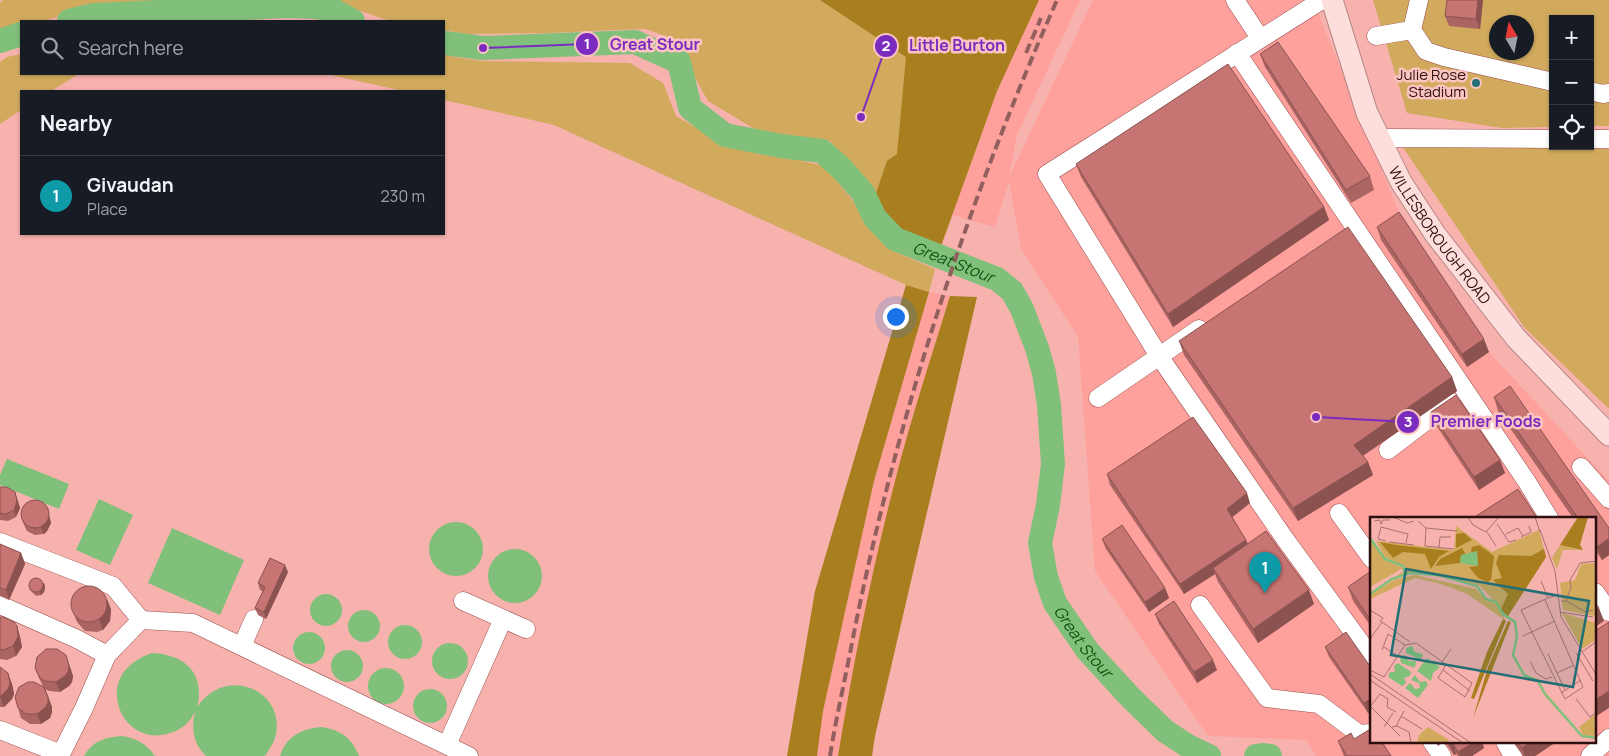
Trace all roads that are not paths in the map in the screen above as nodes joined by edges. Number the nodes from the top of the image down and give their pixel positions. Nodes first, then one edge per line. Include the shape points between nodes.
1 (1235, 0) edge
2 (1322, 0) edge
3 (1332, 0) edge
4 (1419, 0) edge
5 (1412, 30) junction
6 (1376, 36) dead end
7 (1260, 38) junction
8 (1237, 53) junction
9 (1549, 81) edge
10 (1594, 92) edge
11 (1609, 93) edge
12 (1549, 139) edge
13 (1594, 139) edge
14 (1609, 139) edge
15 (1379, 140) junction
16 (1353, 225) junction
17 (1337, 236) edge
18 (1216, 318) edge
19 (1160, 356) junction
20 (1466, 391) junction
21 (1098, 398) dead end
22 (1609, 435) edge
23 (1388, 450) dead end
24 (1581, 467) dead end
25 (1609, 499) edge
26 (1339, 512) dead end
27 (1548, 517) edge
28 (0, 542) edge
29 (1370, 556) edge
30 (1596, 593) edge
31 (463, 601) dead end
32 (0, 605) edge
33 (1200, 605) dead end
34 (1609, 612) edge
35 (254, 619) dead end
36 (503, 619) junction
37 (141, 620) junction
38 (526, 629) dead end
39 (242, 646) junction
40 (107, 655) junction
41 (1370, 655) edge
42 (0, 730) edge
43 (1370, 733) edge
44 (1609, 738) edge
45 (1433, 744) edge
46 (1505, 744) edge
47 (447, 745) junction
48 (61, 755) edge
49 (469, 756) edge
50 (1442, 756) edge
51 (1513, 756) edge
52 (1590, 756) edge

1 - 7 lane
2 - 7 lane
3 - 15 main road, WILLESBOROUGH ROAD via 1367,113
4 - 5 lane
5 - 6 lane
5 - 9 lane via 1426,51
7 - 8 lane
8 - 16 lane
8 - 19 lane via 1047,174
10 - 11 lane
12 - 15 lane
13 - 14 lane
15 - 22 main road, WILLESBOROUGH ROAD via 1434,234 1516,338
16 - 17 lane
16 - 20 lane
18 - 19 lane
19 - 21 lane
19 - 41 lane
20 - 23 lane
20 - 27 lane
24 - 25 lane
26 - 29 lane
28 - 37 lane via 113,586
30 - 34 lane
31 - 36 lane
32 - 40 lane
33 - 43 lane via 1267,698 1319,704 1359,734
35 - 39 lane
36 - 38 lane
36 - 47 lane
37 - 39 lane via 193,623
37 - 40 lane
39 - 47 lane
40 - 48 lane
42 - 48 lane
44 - 52 lane
45 - 50 lane
46 - 51 lane
47 - 49 lane

